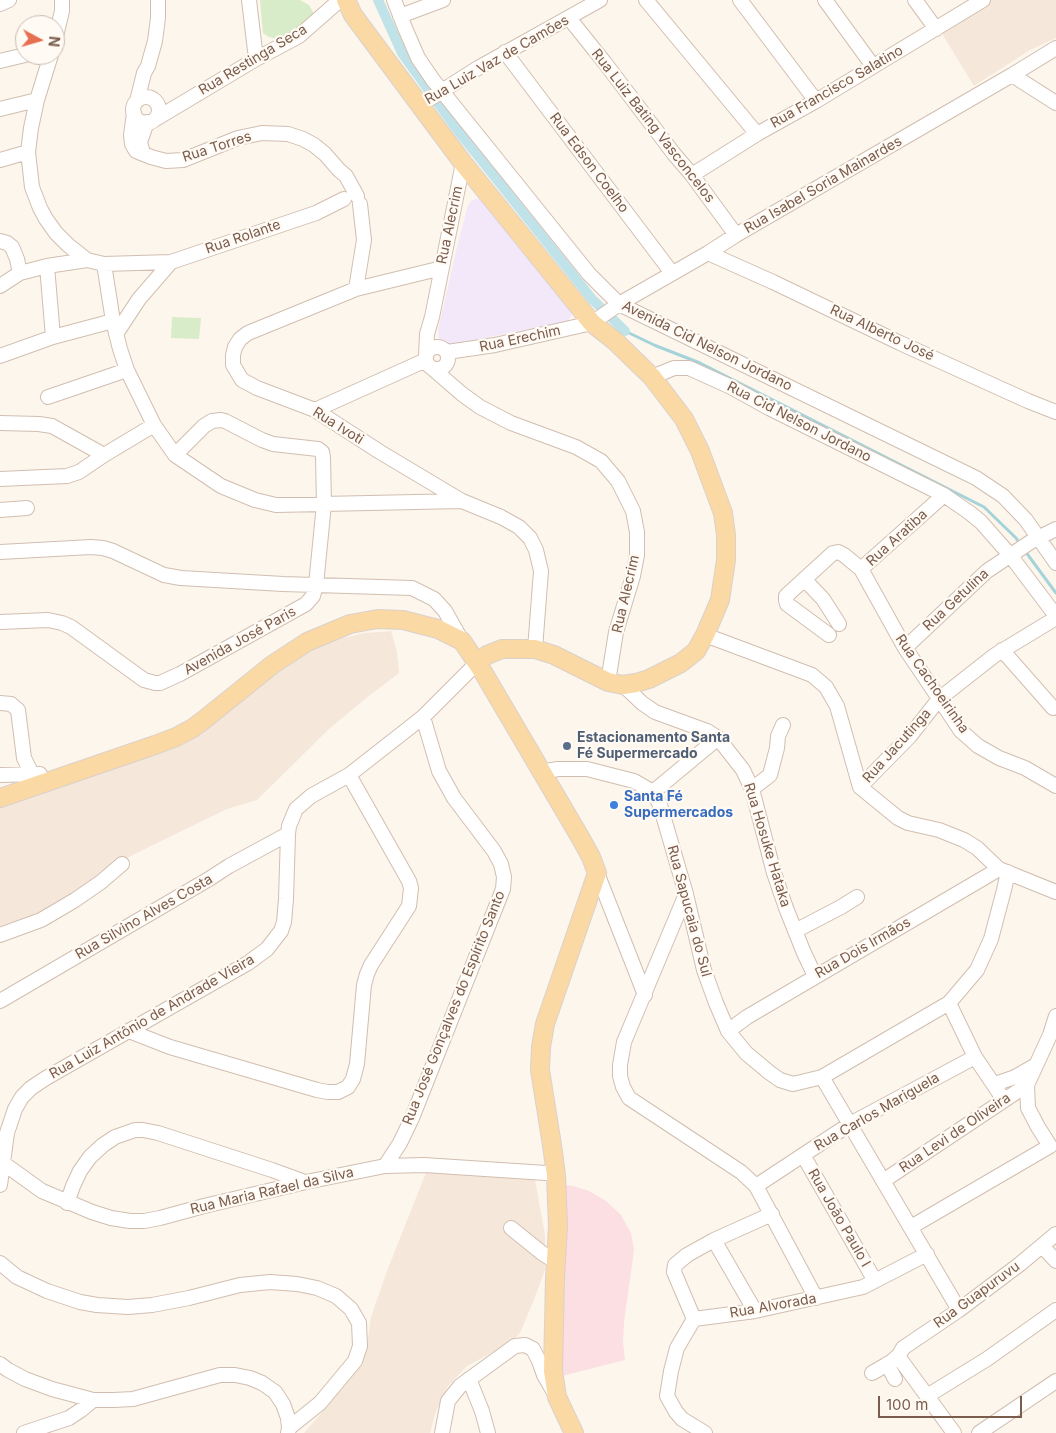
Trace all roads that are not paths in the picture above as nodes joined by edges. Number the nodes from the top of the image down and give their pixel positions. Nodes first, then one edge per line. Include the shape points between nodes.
1 (9, 0) edge
2 (62, 0) edge
3 (158, 0) edge
4 (249, 0) edge
5 (340, 0) edge
6 (346, 0) edge
7 (394, 0) edge
8 (443, 0) edge
9 (600, 0) edge
10 (646, 0) edge
11 (740, 0) edge
12 (826, 0) edge
13 (915, 0) edge
14 (983, 0) edge
15 (0, 4) edge
16 (61, 15) edge
17 (400, 16) junction
18 (569, 18) junction
19 (936, 29) junction
20 (1056, 48) edge
21 (505, 52) junction
22 (15, 58) edge
23 (256, 59) junction
24 (0, 62) edge
25 (48, 65) edge
26 (148, 66) junction
27 (873, 66) junction
28 (1012, 75) junction
29 (432, 97) junction
30 (189, 98) junction
31 (154, 99) junction
32 (37, 100) junction
33 (816, 101) junction
34 (1056, 103) edge
35 (135, 107) junction
36 (0, 109) edge
37 (151, 121) junction
38 (757, 134) junction
39 (28, 152) junction
40 (143, 154) junction
41 (0, 160) edge
42 (463, 163) junction
43 (692, 175) junction
44 (350, 202) junction
45 (736, 235) junction
46 (0, 241) edge
47 (708, 253) junction
48 (87, 260) junction
49 (170, 262) junction
50 (104, 264) junction
51 (47, 266) junction
52 (442, 268) junction
53 (20, 273) junction
54 (672, 273) junction
55 (0, 286) edge
56 (356, 289) junction
57 (606, 313) junction
58 (432, 317) junction
59 (114, 328) junction
60 (52, 337) junction
61 (444, 353) junction
62 (0, 356) edge
63 (428, 361) junction
64 (127, 370) junction
65 (652, 377) junction
66 (462, 394) junction
67 (48, 397) dead end
68 (315, 410) junction
69 (1056, 412) edge
70 (0, 423) edge
71 (154, 425) junction
72 (104, 455) junction
73 (175, 455) junction
74 (0, 479) edge
75 (944, 495) junction
76 (462, 501) junction
77 (324, 504) junction
78 (27, 508) dead end
79 (0, 510) edge
80 (1056, 529) edge
81 (1035, 539) junction
82 (0, 552) edge
83 (1012, 553) junction
84 (1056, 562) edge
85 (861, 570) junction
86 (804, 579) junction
87 (316, 585) junction
88 (1056, 617) edge
89 (0, 622) edge
90 (839, 624) dead end
91 (705, 635) junction
92 (829, 635) dead end
93 (462, 641) junction
94 (905, 648) junction
95 (535, 649) junction
96 (1002, 650) junction
97 (477, 663) junction
98 (615, 683) junction
99 (939, 699) junction
100 (0, 703) edge
101 (1053, 708) dead end
102 (423, 717) junction
103 (783, 725) dead end
104 (718, 738) junction
105 (541, 772) junction
106 (32, 774) junction
107 (349, 775) junction
108 (3, 776) edge
109 (65, 776) junction
110 (1056, 786) edge
111 (860, 787) junction
112 (752, 789) junction
113 (653, 792) junction
114 (0, 798) edge
115 (288, 834) junction
116 (122, 864) dead end
117 (1003, 870) junction
118 (597, 873) junction
119 (1056, 892) edge
120 (686, 894) junction
121 (857, 897) dead end
122 (795, 930) junction
123 (0, 935) edge
124 (815, 976) junction
125 (645, 995) junction
126 (0, 1001) edge
127 (949, 1003) junction
128 (1056, 1016) edge
129 (129, 1031) junction
130 (728, 1031) junction
131 (975, 1057) junction
132 (1036, 1065) junction
133 (822, 1077) junction
134 (995, 1084) junction
135 (1027, 1085) junction
136 (1004, 1100) junction
137 (850, 1124) junction
138 (1053, 1146) edge
139 (803, 1155) junction
140 (4, 1163) junction
141 (385, 1166) junction
142 (556, 1175) junction
143 (883, 1181) junction
144 (306, 1182) junction
145 (0, 1185) edge
146 (756, 1186) junction
147 (67, 1203) junction
148 (772, 1214) junction
149 (911, 1227) junction
150 (511, 1228) dead end
151 (1056, 1234) edge
152 (714, 1240) junction
153 (1042, 1246) junction
154 (927, 1254) junction
155 (1056, 1261) edge
156 (0, 1262) edge
157 (556, 1262) junction
158 (875, 1281) junction
159 (816, 1298) junction
160 (756, 1310) junction
161 (959, 1310) junction
162 (1056, 1310) edge
163 (694, 1318) junction
164 (899, 1355) junction
165 (0, 1364) edge
166 (887, 1364) junction
167 (872, 1373) dead end
168 (895, 1378) dead end
169 (469, 1379) junction
170 (1056, 1381) edge
171 (927, 1396) junction
172 (557, 1397) junction
173 (93, 1400) junction
174 (289, 1430) edge
175 (24, 1433) edge
176 (442, 1433) edge
177 (488, 1433) edge
178 (574, 1433) edge
179 (705, 1433) edge
180 (954, 1433) edge
181 (979, 1433) edge

1 - 15 street
2 - 16 street
3 - 26 street via 155,41
4 - 23 street
5 - 23 street, Rua Restinga Seca via 299,36
6 - 29 main road, Avenida Cid Nelson Jordano via 352,15
7 - 17 street, Avenida Cid Nelson Jordano
8 - 17 street
9 - 18 street, Rua Luiz Vaz de Camões
10 - 38 street
11 - 33 street
12 - 27 street
13 - 19 street
14 - 19 street, Rua Francisco Salatino
17 - 29 street, Avenida Cid Nelson Jordano
18 - 21 street, Rua Luiz Vaz de Camões
18 - 43 street, Rua Luiz Bating Vasconcelos
19 - 27 street, Rua Francisco Salatino
20 - 28 street, Rua Isabel Soria Mainardes
21 - 29 street, Rua Luiz Vaz de Camões
21 - 54 street, Rua Edson Coelho
22 - 24 street
23 - 30 street, Rua Restinga Seca
25 - 32 street
26 - 31 street via 148,89
26 - 35 street
27 - 33 street, Rua Francisco Salatino
28 - 34 street
28 - 45 street, Rua Isabel Soria Mainardes
29 - 42 main road, Avenida Cid Nelson Jordano
29 - 57 street, Avenida Cid Nelson Jordano via 589,274
30 - 31 street, Rua Restinga Seca via 169,102
30 - 37 street, Rua Restinga Seca
31 - 35 street via 144,97
31 - 37 street via 159,108
32 - 36 street
32 - 39 street
33 - 38 street, Rua Francisco Salatino
35 - 37 street via 138,120
35 - 40 street via 132,144
37 - 40 street via 140,142
38 - 43 street, Rua Francisco Salatino
39 - 41 street
39 - 48 street via 32,187 43,214 56,233
40 - 44 street, Rua Torres via 166,161 183,160 238,138 262,133 288,134 303,139 325,154 339,170
42 - 52 street, Rua Alecrim
42 - 57 main road, Avenida Cid Nelson Jordano
43 - 45 street, Rua Luiz Bating Vasconcelos
44 - 49 street, Rua Rolante
44 - 56 street, Rua Torres via 364,240
45 - 47 street, Rua Isabel Soria Mainardes
46 - 53 street via 12,247
47 - 54 street, Rua Isabel Soria Mainardes
47 - 69 street, Rua Alberto José
48 - 50 street
48 - 51 street
49 - 50 street
49 - 59 street
50 - 59 street
51 - 53 street
51 - 60 street
52 - 56 street, Rua Ivoti
52 - 58 street, Rua Alecrim
53 - 55 street
54 - 57 street, Rua Isabel Soria Mainardes
56 - 68 street, Rua Ivoti via 248,334 235,347 233,365 242,380
57 - 61 street, Rua Erechim via 495,345
57 - 65 main road via 615,341
57 - 81 street, Avenida Cid Nelson Jordano via 976,478 1003,496 1026,520
58 - 61 street, Rua Alecrim via 434,340
58 - 63 street, Rua Alecrim via 427,334
59 - 60 street
59 - 64 street
60 - 62 street
61 - 63 street via 431,348
61 - 63 street via 447,362 442,368 435,369
61 - 66 street, Rua Alecrim
63 - 66 street, Rua Alecrim
63 - 68 street
64 - 67 street
64 - 71 street
65 - 75 street, Rua Cid Nelson Jordano via 674,368 688,368 731,386
65 - 91 main road via 690,429 723,513 726,560 720,600
66 - 98 street, Rua Alecrim via 496,417 576,447 601,461 618,481 633,510 637,532 633,576 616,632
68 - 76 street, Rua Ivoti
70 - 72 street via 52,426
71 - 72 street
71 - 73 street
72 - 74 street via 67,476
73 - 77 street via 221,486 255,500 276,504
73 - 77 street via 204,426 220,420 273,444 318,449 323,457
75 - 83 street via 981,522
75 - 85 street, Rua Aratiba
76 - 77 street
76 - 95 street, Rua Ivoti via 501,516 519,527 536,550 541,571
77 - 87 street
78 - 79 street
80 - 81 street
81 - 83 street
81 - 84 street, Avenida Cid Nelson Jordano
82 - 87 street via 103,548 164,575
83 - 88 street
83 - 94 street, Rua Getulina via 987,571
85 - 86 street, Rua Aratiba via 844,555 835,552
85 - 94 street, Rua Cachoeirinha
86 - 90 street via 823,599
86 - 92 street, Rua Aratiba via 786,596 786,600
87 - 89 street, Avenida José Paris via 306,604 160,683 144,680 62,623 48,620
87 - 93 street via 412,588 434,599 445,610
88 - 96 street, Rua Jacutinga
91 - 98 main road via 696,651 681,663 636,683
91 - 111 street via 812,676 826,687 837,706
93 - 97 main road
93 - 109 main road via 438,629 403,620 378,618 350,624 307,642 193,728 155,745
94 - 99 street, Rua Cachoeirinha
95 - 97 main road via 502,649 487,654
95 - 98 main road
96 - 99 street, Rua Jacutinga
96 - 101 street
97 - 102 street, Rua Luiz Antônio de Andrade Vieira
97 - 105 main road
98 - 104 street, Rua Hosuke Hataka via 655,712
99 - 110 street, Rua Cachoeirinha via 961,731 978,746
99 - 111 street, Rua Jacutinga via 910,736
100 - 106 street via 11,704 18,710 23,752
102 - 107 street, Rua Luiz Antônio de Andrade Vieira
102 - 141 street, Rua José Gonçalves do Espírito Santo via 439,771 454,798 494,851 504,877 412,1118
103 - 112 street via 770,775
104 - 112 street, Rua Hosuke Hataka
104 - 113 street
105 - 113 street via 587,769 634,781
105 - 118 main road via 591,856
106 - 108 street
106 - 109 street
107 - 115 street, Rua Luiz Antônio de Andrade Vieira via 310,796 296,809
107 - 129 street via 411,888 409,906 372,965 364,985 357,1064 348,1087 338,1092 317,1090 170,1047
109 - 114 main road
111 - 117 street via 898,818 964,840
112 - 122 street, Rua Hosuke Hataka via 774,873
113 - 120 street, Rua Sapucaia do Sul via 660,805
115 - 126 street, Rua Silvino Alves Costa
115 - 129 street, Rua Luiz Antônio de Andrade Vieira via 284,922 276,939 248,963
116 - 123 street via 53,914
117 - 119 street
117 - 124 street, Rua Dois Irmãos
117 - 127 street, Rua Sapucaia do Sul via 1004,890 990,939 977,970
118 - 125 street
118 - 142 main road via 552,1002 541,1047 540,1070
120 - 125 street
120 - 130 street, Rua Sapucaia do Sul via 704,970
121 - 122 street
122 - 124 street, Rua Hosuke Hataka
124 - 130 street, Rua Dois Irmãos
125 - 146 street via 624,1042 620,1065 623,1087 629,1098
127 - 131 street
127 - 133 street, Rua Sapucaia do Sul
128 - 132 street
129 - 140 street, Rua Luiz Antônio de Andrade Vieira via 46,1078 22,1097 10,1120
130 - 133 street, Rua Sapucaia do Sul via 746,1053 780,1080 793,1084
131 - 134 street
131 - 137 street, Rua Carlos Mariguela
132 - 134 street
132 - 135 street
133 - 137 street
134 - 136 street
135 - 136 street, Rua Levi de Oliveira
135 - 138 street via 1028,1108
136 - 143 street, Rua Levi de Oliveira
137 - 139 street, Rua Carlos Mariguela
137 - 143 street
138 - 149 street
139 - 146 street, Rua Carlos Mariguela
139 - 158 street, Rua João Paulo I
140 - 145 street, Rua Luiz Antônio de Andrade Vieira
140 - 147 street, Rua Maria Rafael da Silva via 42,1192
141 - 142 street, Rua Maria Rafael da Silva via 424,1165
141 - 144 street, Rua Maria Rafael da Silva
142 - 157 main road
143 - 149 street
144 - 147 street, Rua Maria Rafael da Silva via 144,1221 111,1218
144 - 147 street via 158,1133 135,1130 114,1137 90,1157 80,1171
146 - 148 street
148 - 152 street
148 - 159 street
149 - 154 street
150 - 157 street
151 - 153 street, Rua Guapuruvu
152 - 160 street
152 - 163 street via 675,1265 674,1272
153 - 155 street
153 - 161 street, Rua Guapuruvu
154 - 158 street, Rua Alvorada
154 - 161 street
156 - 174 street via 17,1277 47,1291 97,1305 152,1305 240,1285 270,1282 317,1288 336,1296 351,1309 359,1323 360,1346 356,1361 320,1403
157 - 172 main road via 553,1371
158 - 159 street, Rua Alvorada
159 - 160 street, Rua Alvorada
160 - 163 street, Rua Alvorada
161 - 164 street, Rua Guapuruvu via 903,1348
162 - 171 street
163 - 179 street via 677,1348 667,1396 682,1419
164 - 166 street, Rua Guapuruvu
164 - 171 street
165 - 173 street via 25,1379
166 - 167 street, Rua Guapuruvu
166 - 168 street
169 - 172 street via 515,1346 525,1345 532,1349
169 - 176 street via 448,1401
169 - 177 street
170 - 181 street
171 - 180 street
172 - 178 main road
173 - 174 street via 133,1399 235,1375 262,1383 275,1392 283,1404
173 - 175 street via 69,1418

